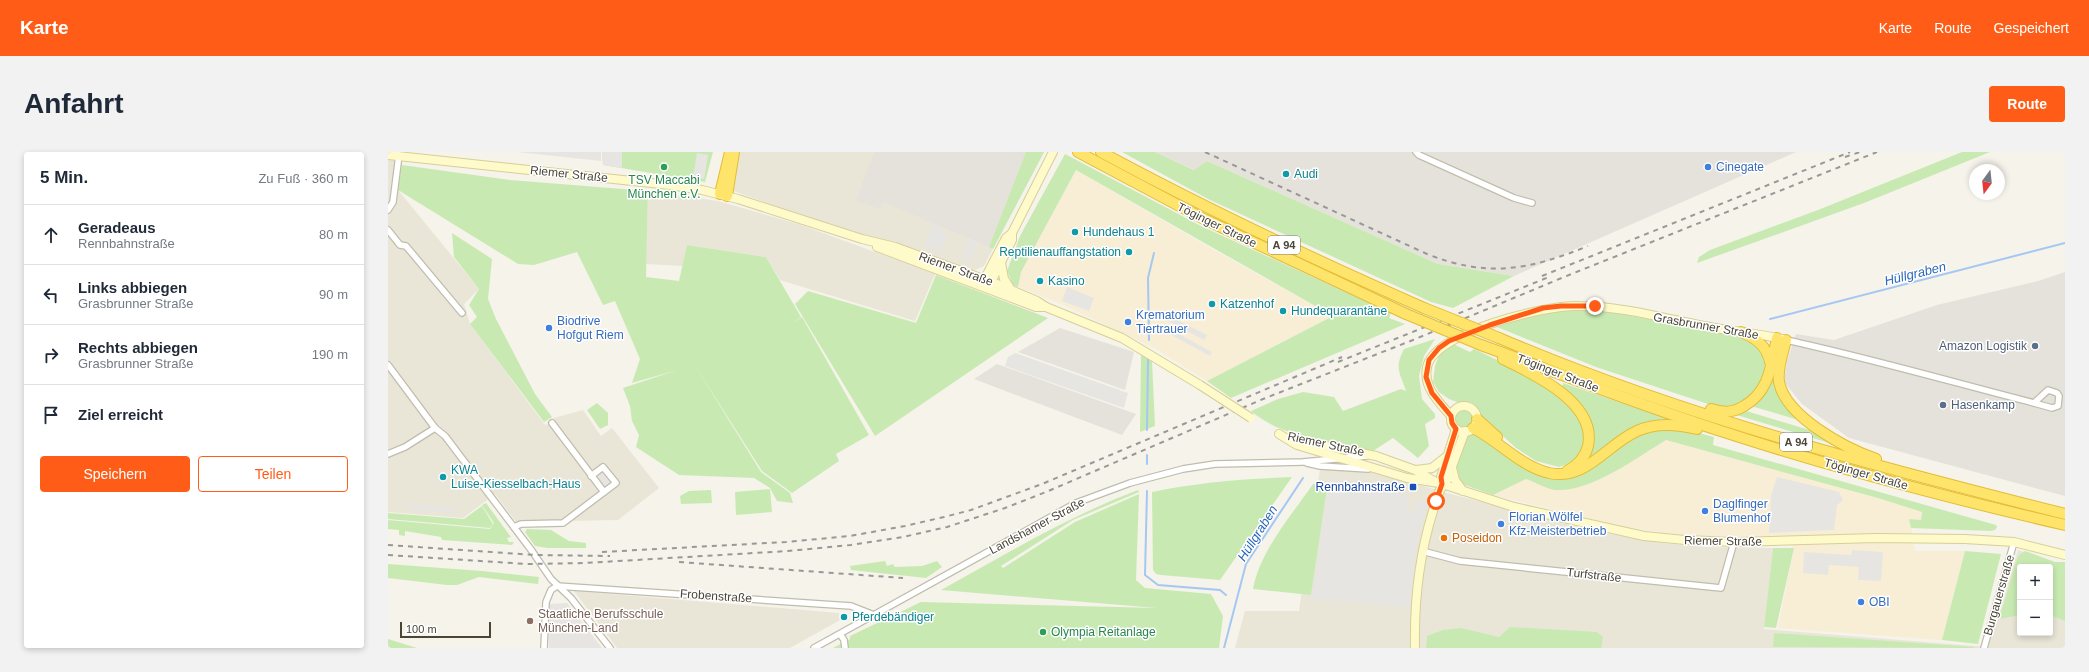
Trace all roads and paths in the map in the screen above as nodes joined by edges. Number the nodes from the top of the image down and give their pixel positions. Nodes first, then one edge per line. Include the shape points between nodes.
1 (730, 152) edge
2 (734, 152) edge
3 (1053, 152) edge
4 (1078, 152) edge
5 (1101, 152) edge
6 (1416, 152) edge
7 (399, 154) edge
8 (388, 155) edge
9 (724, 195) junction
10 (1532, 202) dead end
11 (388, 210) edge
12 (388, 230) edge
13 (1012, 233) junction
14 (1001, 263) junction
15 (986, 284) junction
16 (1012, 290) junction
17 (1046, 307) junction
18 (462, 313) dead end
19 (1741, 332) junction
20 (1782, 339) junction
21 (1481, 345) junction
22 (388, 365) edge
23 (1770, 366) junction
24 (1438, 401) junction
25 (1674, 403) junction
26 (2034, 403) dead end
27 (1456, 408) junction
28 (1451, 416) junction
29 (1251, 418) dead end
30 (552, 422) dead end
31 (1472, 426) junction
32 (435, 428) junction
33 (1456, 429) junction
34 (1720, 431) junction
35 (388, 454) edge
36 (1376, 456) junction
37 (1447, 456) junction
38 (1345, 459) junction
39 (1303, 462) junction
40 (1452, 468) junction
41 (1378, 469) junction
42 (1415, 470) junction
43 (1559, 474) junction
44 (591, 476) junction
45 (1921, 477) junction
46 (1441, 484) junction
47 (1463, 491) junction
48 (604, 492) junction
49 (2065, 514) edge
50 (2065, 525) edge
51 (514, 527) junction
52 (1734, 542) junction
53 (2014, 542) junction
54 (1422, 551) junction
55 (2065, 555) edge
56 (557, 586) junction
57 (874, 614) junction
58 (840, 634) junction
59 (544, 648) edge
60 (610, 648) edge
61 (814, 648) edge
62 (846, 648) edge
63 (1415, 648) edge
64 (1984, 648) edge

1 - 9 highway
2 - 9 highway
3 - 13 street
4 - 21 highway, Töginger Straße / A 94, bridge via 1211,223 1406,314
5 - 25 highway, Töginger Straße / A 94, bridge via 1274,240 1424,308
6 - 10 street via 1509,195
7 - 8 street, Riemer Straße
7 - 9 street, Riemer Straße via 654,183
7 - 11 street via 393,202
9 - 15 street, Riemer Straße via 895,247
12 - 18 street via 400,245 406,246
13 - 14 street via 1012,240
13 - 15 street via 1006,238
14 - 15 street
14 - 16 street via 1004,279
15 - 16 street, Riemer Straße
15 - 17 street, Riemer Straße via 1036,307
16 - 17 street, Riemer Straße
17 - 29 street, Riemer Straße, bridge via 1122,338
19 - 20 street, Grasbrunner Straße
19 - 23 highway via 1753,337 1764,347 1769,356
19 - 24 street, Grasbrunner Straße via 1595,306 1543,308 1490,325 1449,341 1439,348 1429,360 1426,377 1429,389
20 - 23 highway
20 - 26 street, Grasbrunner Straße via 1838,351
20 - 45 highway via 1780,382 1786,396 1798,411 1820,431 1835,440 1867,456 1907,468
21 - 34 highway, Töginger Straße / A 94
21 - 43 highway via 1486,351 1522,368 1560,392 1582,414 1589,435 1586,454 1573,468
22 - 32 street
23 - 25 highway via 1759,395 1737,410 1722,412 1693,404
24 - 27 street
24 - 28 street, Grasbrunner Straße
25 - 45 highway, Töginger Straße / A 94 via 1781,438
27 - 28 street
27 - 31 street via 1472,408
28 - 33 street
30 - 44 street
31 - 33 street
31 - 40 street
31 - 43 highway via 1533,467
32 - 35 street via 405,447
32 - 51 street via 445,436
33 - 37 street
34 - 43 highway via 1673,425 1646,428 1628,436 1578,472
34 - 50 highway, Töginger Straße / A 94 via 1908,486
36 - 38 street, Landshamer Straße
36 - 38 street, Riemer Straße via 1279,434 1297,445
36 - 42 street, Riemer Straße
37 - 42 street via 1432,468
37 - 46 street
38 - 39 street, Landshamer Straße
38 - 41 street, Riemer Straße
39 - 41 street, Landshamer Straße via 1320,466
39 - 57 street, Landshamer Straße via 1215,464 1183,469 1130,483 1076,503
40 - 46 street via 1447,480
40 - 47 street via 1455,480
41 - 46 street, Riemer Straße
42 - 46 street, Riemer Straße
44 - 48 street
44 - 48 street via 603,467 616,483
45 - 49 highway, Töginger Straße / A 94
46 - 47 street, Riemer Straße
46 - 54 street
47 - 52 street, Riemer Straße via 1514,507 1626,532 1678,540
48 - 51 street via 563,523 521,524
51 - 56 street
52 - 53 street, Riemer Straße via 1876,538
52 - 54 street, Turfstraße via 1721,588 1460,560
53 - 55 street, Riemer Straße
53 - 64 street, Burgauerstraße
54 - 63 street via 1415,614
56 - 57 street, Frobenstraße via 851,606
56 - 59 street via 551,590 546,602
56 - 60 street via 571,598
57 - 58 street, Landshamer Straße
58 - 61 street, Landshamer Straße
58 - 62 street

